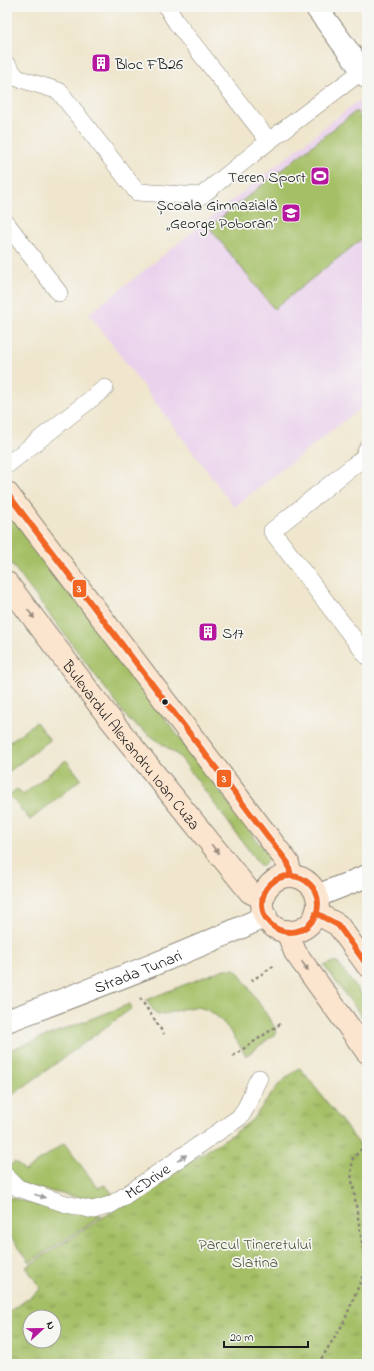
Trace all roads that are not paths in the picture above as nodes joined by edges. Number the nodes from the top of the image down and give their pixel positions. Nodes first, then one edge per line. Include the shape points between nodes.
1 (168, 7) edge
2 (316, 7) edge
3 (7, 65) edge
4 (365, 74) edge
5 (269, 141) junction
6 (7, 224) edge
7 (59, 293) dead end
8 (105, 388) dead end
9 (367, 449) edge
10 (7, 465) edge
11 (7, 493) edge
12 (7, 583) edge
13 (367, 656) edge
14 (291, 876) junction
15 (367, 876) edge
16 (316, 904) junction
17 (264, 907) junction
18 (287, 932) junction
19 (367, 965) edge
20 (7, 1021) edge
21 (367, 1052) edge
22 (259, 1078) dead end
23 (7, 1177) edge

1 - 5 lane via 176,22
2 - 4 street
3 - 5 lane via 17,78 59,91 137,192 201,196
4 - 5 lane
6 - 7 lane
8 - 10 lane
9 - 13 lane via 363,458 272,531
11 - 14 main road via 288,863
12 -> 17 main road, Bulevardul Alexandru Ioan Cuza via 107,715
14 - 16 main road via 303,879 311,885
14 - 17 main road via 276,880 268,886
15 - 16 street
16 - 18 main road via 308,925 301,930
16 - 19 main road via 338,925
17 - 18 main road via 275,928
17 - 20 street, Strada Tunari via 220,938
18 -> 21 main road via 295,952
23 -> 22 lane, McDrive via 18,1188 66,1204 93,1210 110,1205 240,1117 248,1107

